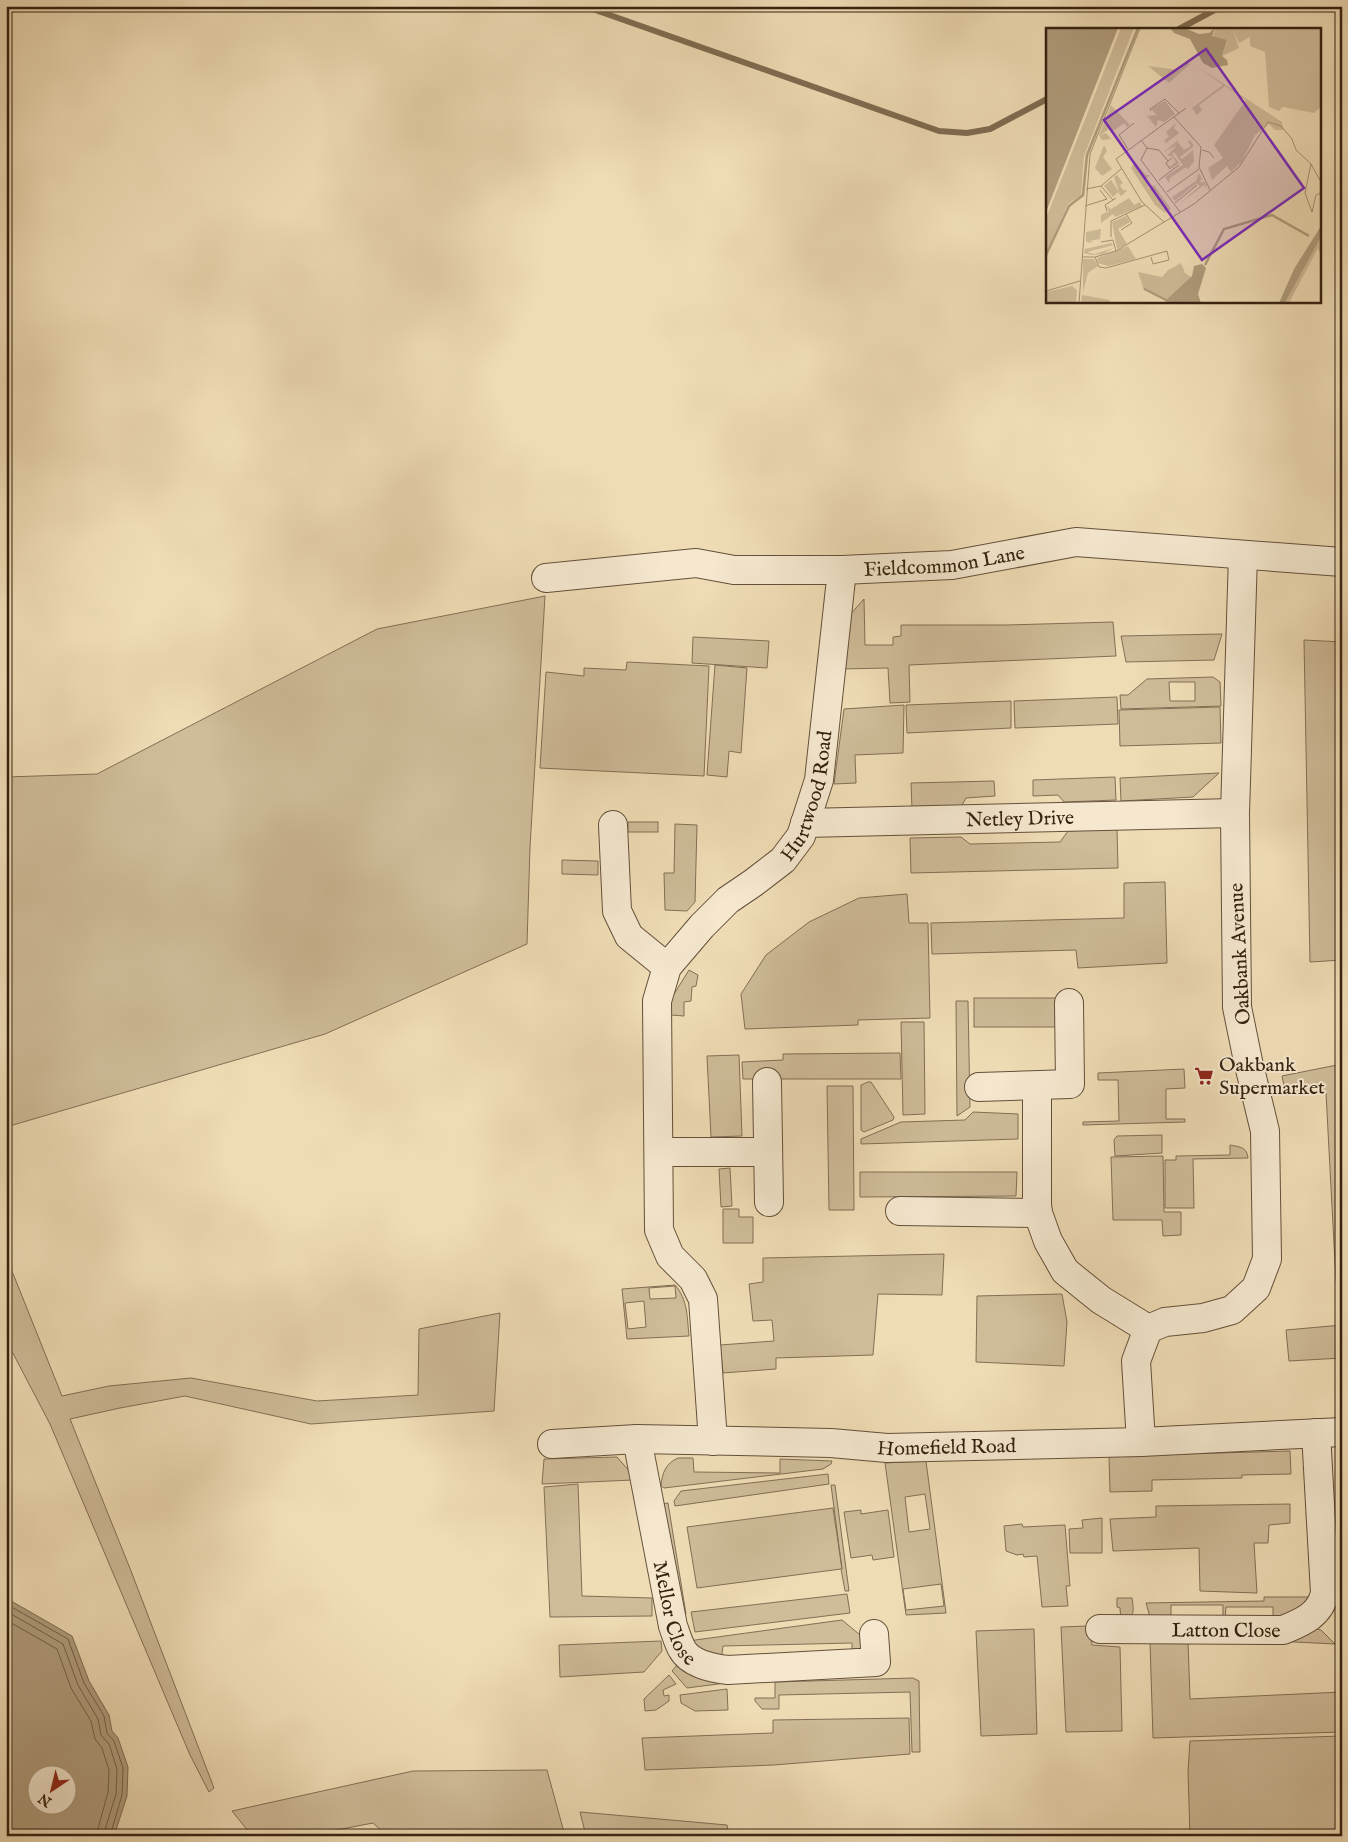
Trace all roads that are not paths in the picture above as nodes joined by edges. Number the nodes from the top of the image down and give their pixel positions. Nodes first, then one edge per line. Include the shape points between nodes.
1 (1243, 555) junction
2 (1342, 562) edge
3 (842, 570) junction
4 (546, 578) dead end
5 (1235, 813) junction
6 (806, 823) junction
7 (613, 825) dead end
8 (667, 967) junction
9 (1069, 1004) dead end
10 (767, 1082) dead end
11 (1037, 1086) junction
12 (979, 1087) dead end
13 (659, 1152) junction
14 (768, 1152) junction
15 (769, 1202) dead end
16 (900, 1211) dead end
17 (1038, 1213) junction
18 (1148, 1329) junction
19 (1329, 1432) edge
20 (637, 1439) junction
21 (713, 1441) junction
22 (1141, 1442) junction
23 (552, 1444) dead end
24 (1100, 1629) dead end
25 (874, 1634) dead end

1 - 2 street, Fieldcommon Lane
1 - 3 street, Fieldcommon Lane via 1076,542 952,565
1 - 5 street, Oakbank Avenue
3 - 4 street, Fieldcommon Lane via 734,570 696,563
3 - 6 street, Hurtwood Road via 819,780
5 - 6 street, Netley Drive
5 - 18 street, Oakbank Avenue via 1237,1007 1265,1131 1267,1259 1256,1288 1232,1310 1203,1318 1165,1322
6 - 8 street, Hurtwood Road via 801,836 783,860 728,900
7 - 8 street via 617,912 629,936
8 - 13 street, Hurtwood Road via 657,1001
9 - 11 street via 1070,1084
10 - 14 street
11 - 12 street
11 - 17 street
13 - 14 street
13 - 21 street, Hurtwood Road via 659,1230 670,1256 693,1279 704,1299
14 - 15 street
16 - 17 street
17 - 18 street via 1048,1241 1065,1271 1101,1300
18 - 22 street via 1136,1361
19 - 22 street, Homefield Road
19 - 24 street, Latton Close via 1325,1593 1319,1610 1301,1623 1283,1630
20 - 21 street, Homefield Road
20 - 23 street, Homefield Road
20 - 25 street, Mellor Close via 673,1626 682,1651 697,1662 728,1670 876,1662
21 - 22 street, Homefield Road via 831,1443 887,1448

